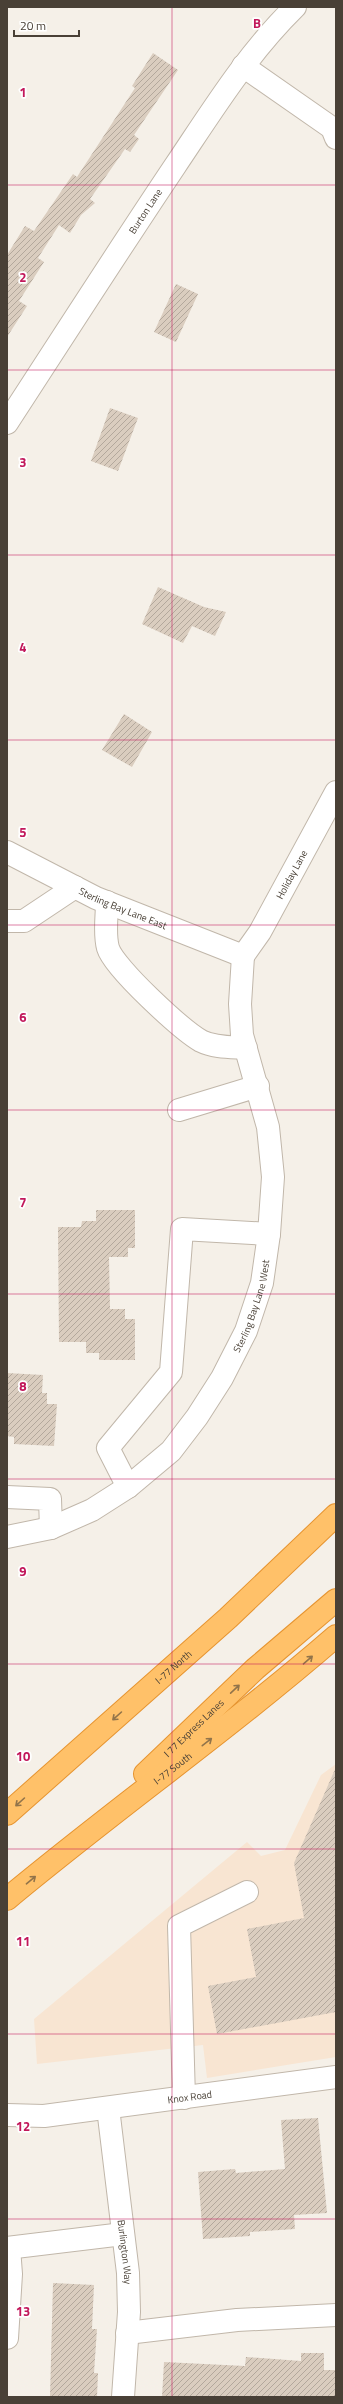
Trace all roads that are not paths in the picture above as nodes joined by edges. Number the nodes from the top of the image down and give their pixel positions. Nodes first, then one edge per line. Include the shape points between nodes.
1 (295, 7) edge
2 (243, 66) junction
3 (335, 130) edge
4 (7, 423) edge
5 (336, 792) edge
6 (7, 852) edge
7 (75, 887) junction
8 (107, 902) junction
9 (7, 921) edge
10 (243, 956) junction
11 (246, 1048) junction
12 (258, 1086) junction
13 (179, 1110) dead end
14 (270, 1234) junction
15 (128, 1487) junction
16 (7, 1497) edge
17 (336, 1515) edge
18 (51, 1528) junction
19 (336, 1532) edge
20 (7, 1537) edge
21 (336, 1600) edge
22 (228, 1618) junction
23 (336, 1636) edge
24 (7, 1814) edge
25 (54, 1860) junction
26 (247, 1892) dead end
27 (7, 1899) edge
28 (336, 2077) edge
29 (184, 2098) junction
30 (108, 2108) junction
31 (7, 2115) edge
32 (123, 2234) junction
33 (8, 2248) edge
34 (336, 2315) edge
35 (127, 2333) junction
36 (7, 2338) edge
37 (123, 2397) edge

1 - 2 street, Burton Lane
2 - 3 street
2 - 4 street, Burton Lane via 106,268
5 - 10 street, Holiday Lane via 260,932
6 - 7 street, Sterling Bay Lane East
7 - 8 street, Sterling Bay Lane East
7 - 9 street via 24,921
8 - 10 street, Sterling Bay Lane East
8 - 11 street via 108,950 128,976 162,1010 201,1040 214,1045
10 - 11 street, Sterling Bay Lane West via 240,1004 242,1035
11 - 12 street, Sterling Bay Lane West
12 - 13 street
12 - 14 street, Sterling Bay Lane West via 268,1127 273,1177
14 - 15 street, Sterling Bay Lane West via 262,1283 249,1324 222,1378 171,1451
14 - 15 street via 182,1228 171,1372 108,1448
15 - 18 street, Sterling Bay Lane West via 92,1510
16 - 18 street via 50,1499
17 - 22 highway, I-77 North
18 - 20 street, Sterling Bay Lane West
19 - 22 highway
25 -> 21 highway, I 77 Express Lanes via 255,1669
22 -> 24 highway, I-77 North
25 -> 23 highway, I-77 South via 273,1690
27 -> 25 highway, I-77 South
26 - 29 street via 179,1926
28 - 29 street, Knox Road
29 - 30 street, Knox Road
30 - 31 street, Knox Road via 44,2116
30 - 32 street, Burlington Way
32 - 33 street
32 - 35 street, Burlington Way via 128,2273
33 - 36 street via 12,2274
34 - 35 street via 237,2320
35 - 37 street, Burlington Way

